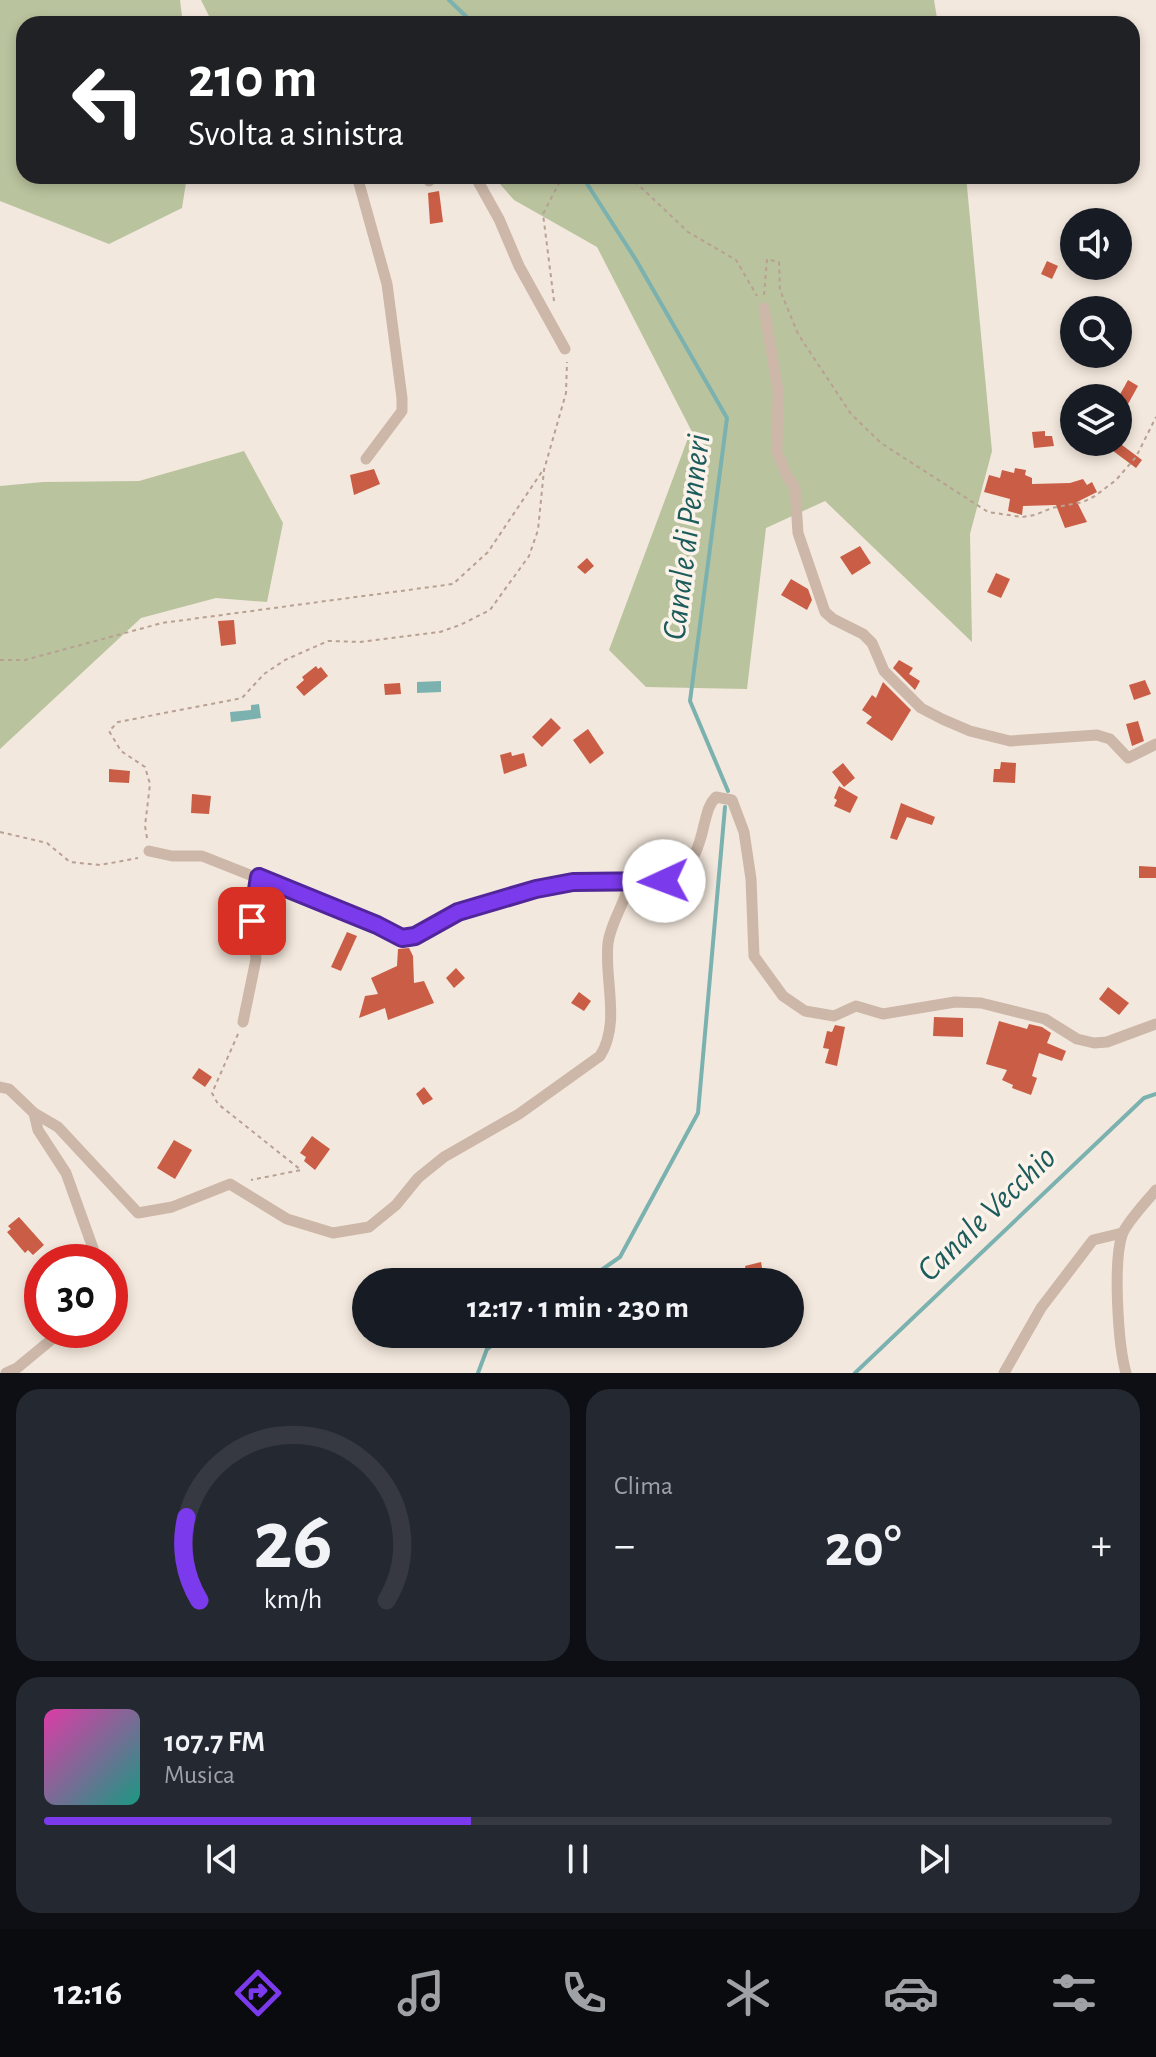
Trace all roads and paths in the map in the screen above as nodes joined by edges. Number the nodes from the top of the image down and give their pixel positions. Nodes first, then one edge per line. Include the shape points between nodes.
1 (359, 184) edge
2 (479, 184) edge
3 (558, 184) edge
4 (637, 184) edge
5 (555, 302) dead end
6 (764, 308) junction
7 (565, 349) joint
8 (1156, 417) edge
9 (366, 459) dead end
10 (544, 470) junction
11 (0, 660) edge
12 (1156, 744) edge
13 (0, 832) edge
14 (149, 851) junction
15 (259, 877) junction
16 (629, 883) junction
17 (243, 1022) joint
18 (1156, 1024) edge
19 (0, 1087) edge
20 (34, 1113) junction
21 (230, 1184) junction
22 (1156, 1190) edge
23 (1122, 1233) junction
24 (92, 1244) edge
25 (41, 1348) edge
26 (6, 1373) edge
27 (1004, 1373) edge
28 (1126, 1373) edge

1 - 9 street via 387,284 402,398 402,411
2 - 7 street
3 - 5 path via 543,214
4 - 6 path via 688,232 736,260
6 - 8 path via 767,259 779,262 780,290 798,334 851,414 881,443 988,512 1022,517 1095,496 1136,457
6 - 12 street via 778,390 777,452 795,488 798,533 825,612 872,643 884,671 921,708 970,731 1010,741 1097,735 1110,739 1128,758
7 - 10 path via 566,393
10 - 11 path via 488,552 453,584 162,623 25,660
10 - 14 path via 538,530 529,556 490,610 440,632 328,641 285,660 242,698 118,722 109,731 121,751 145,767 150,784 145,826
13 - 14 path via 47,843 70,862 131,861
14 - 15 street via 202,856
15 - 16 street via 402,938 458,912 536,889 573,882
15 - 17 street via 252,921 256,959
16 - 18 street via 678,875 700,843 709,804 716,797 732,800 744,832 751,879 754,956 783,996 805,1011 834,1016 856,1006 883,1014 981,1003 1045,1019 1094,1043
16 - 21 street via 608,946 608,1043 582,1070 444,1157 369,1227 333,1233 287,1219
17 - 21 path via 212,1093 218,1104 301,1170
19 - 20 street
20 - 21 street via 58,1127 138,1213 172,1207
20 - 24 street via 38,1130 66,1173
22 - 23 street
23 - 27 street via 1093,1240 1041,1308
23 - 28 street via 1117,1285
25 - 26 street

